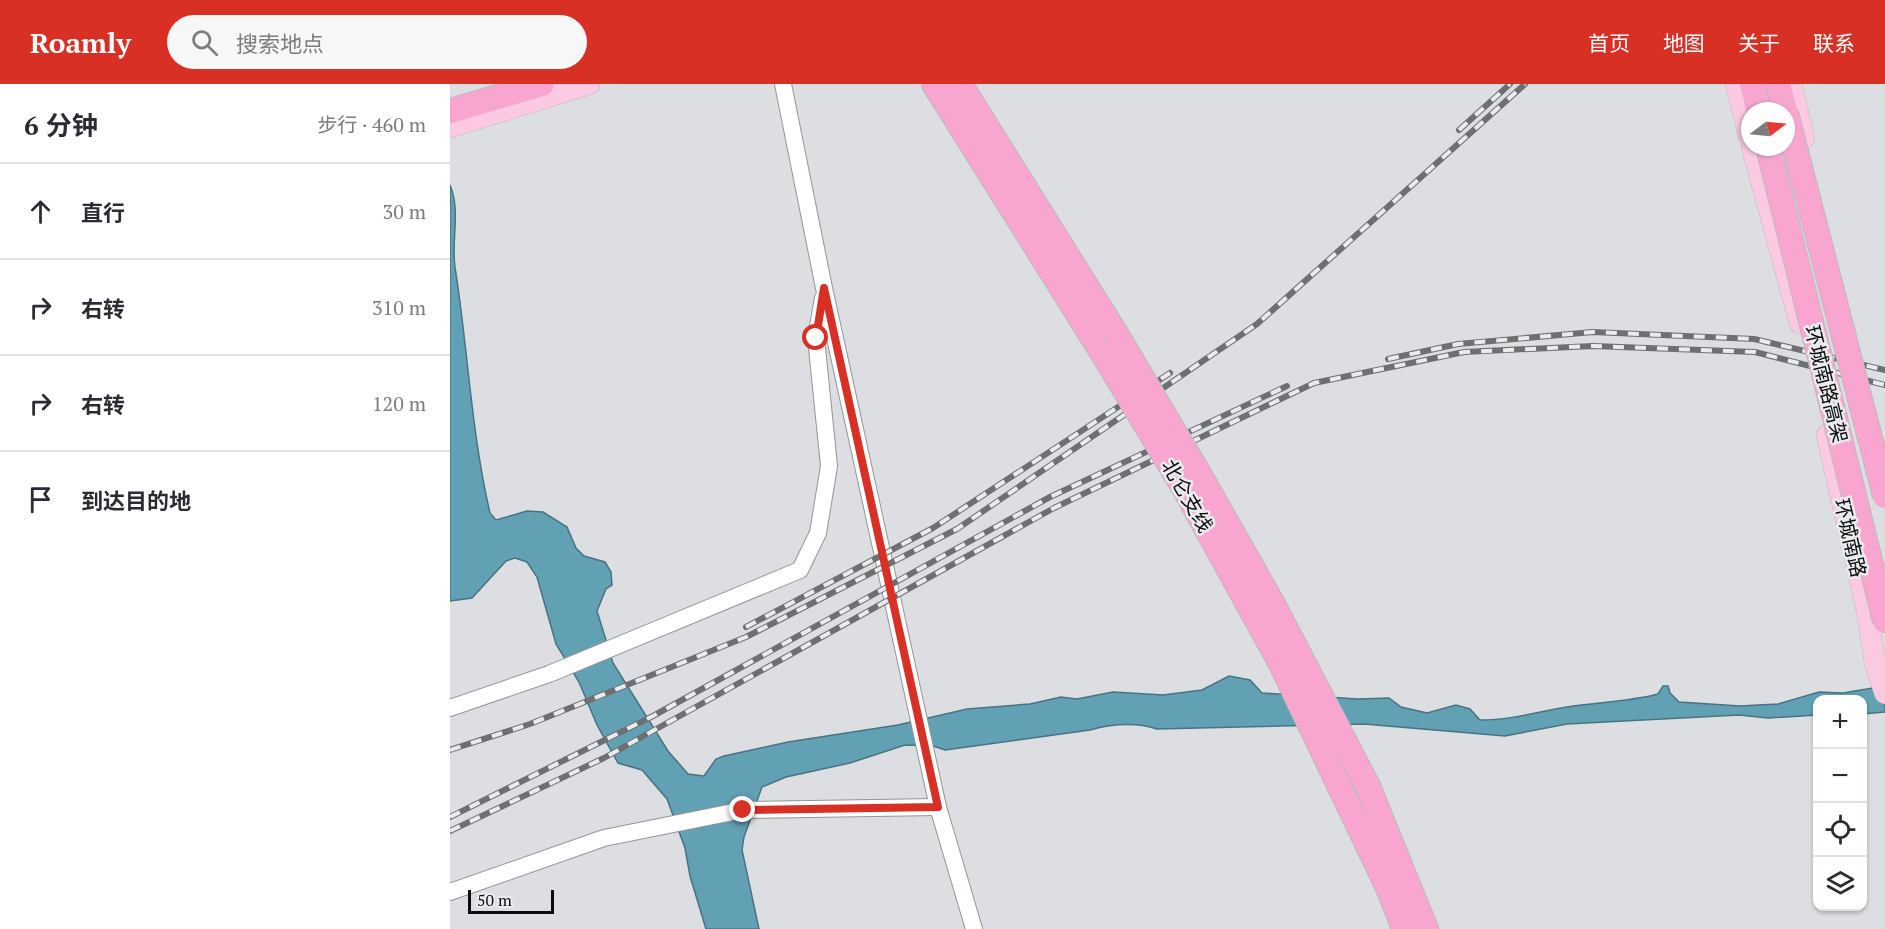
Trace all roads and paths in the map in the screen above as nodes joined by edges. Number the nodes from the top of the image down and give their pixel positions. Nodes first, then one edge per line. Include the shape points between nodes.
1 (542, 84) edge
2 (588, 84) edge
3 (783, 84) edge
4 (934, 84) edge
5 (960, 84) edge
6 (1736, 84) edge
7 (1752, 84) edge
8 (1778, 84) edge
9 (1791, 84) edge
10 (1757, 102) edge
11 (1783, 102) edge
12 (1741, 103) edge
13 (450, 111) edge
14 (450, 127) edge
15 (1795, 147) edge
16 (1754, 156) edge
17 (1770, 156) edge
18 (824, 288) junction
19 (1803, 337) dead end
20 (1858, 351) dead end
21 (1815, 382) dead end
22 (1867, 390) dead end
23 (1885, 456) edge
24 (1192, 483) junction
25 (1885, 496) edge
26 (1885, 621) edge
27 (1885, 693) edge
28 (450, 708) edge
29 (938, 807) junction
30 (450, 892) edge
31 (974, 929) edge
32 (1404, 929) edge
33 (1426, 929) edge

1 - 13 highway
2 - 14 main road
3 - 18 street
4 - 24 highway, 北仑支线, bridge
5 - 24 highway, 北仑支线, bridge via 1149,387
6 - 12 main road
7 - 10 highway
8 - 11 highway, 环城南路高架
9 - 20 main road
15 - 25 highway, 环城南路高架, bridge
16 - 19 main road
17 - 26 highway, 环城南路高架, bridge
18 - 28 street via 816,338 829,466 818,533 800,570 569,666
18 - 29 street
21 - 27 main road, 环城南路
22 - 23 main road
24 - 32 highway, 北仑支线 via 1389,890
24 - 33 highway, 北仑支线 via 1274,606 1368,786
29 - 30 street via 743,810 604,838
29 - 31 street

